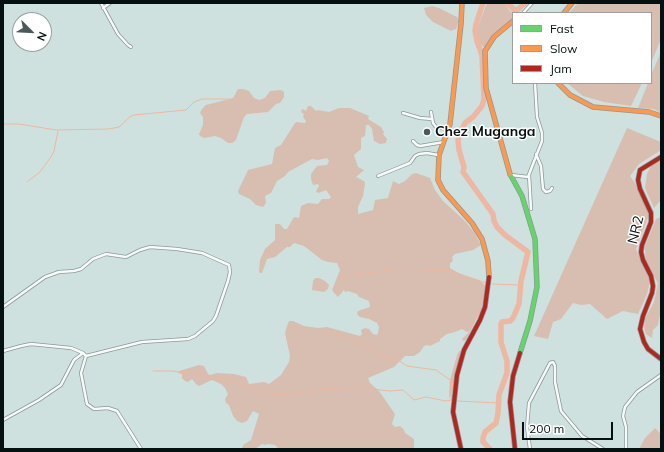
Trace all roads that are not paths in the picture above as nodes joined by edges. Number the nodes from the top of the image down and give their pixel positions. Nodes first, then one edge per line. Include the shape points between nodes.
1 (101, 3) edge
2 (110, 3) edge
3 (462, 3) edge
4 (532, 3) edge
5 (572, 3) edge
6 (103, 8) junction
7 (523, 12) edge
8 (565, 12) edge
9 (512, 22) edge
10 (131, 47) dead end
11 (535, 84) edge
12 (559, 84) edge
13 (431, 112) dead end
14 (403, 113) dead end
15 (661, 116) edge
16 (432, 119) junction
17 (448, 129) junction
18 (413, 141) dead end
19 (444, 142) junction
20 (536, 154) junction
21 (439, 155) junction
22 (661, 157) edge
23 (529, 174) junction
24 (510, 175) junction
25 (378, 176) dead end
26 (552, 188) dead end
27 (531, 210) dead end
28 (3, 307) edge
29 (3, 351) edge
30 (83, 353) junction
31 (86, 356) junction
32 (661, 359) edge
33 (661, 375) edge
34 (3, 420) edge
35 (141, 449) edge
36 (461, 449) edge
37 (515, 449) edge
38 (530, 449) edge
39 (603, 449) edge
40 (626, 449) edge

1 - 6 street
2 - 6 street
3 - 17 main road
4 - 7 street
5 - 8 main road
6 - 10 street via 118,34
9 - 24 main road via 494,37 485,51 486,88
11 - 20 street via 537,117 542,138
12 - 15 main road via 570,95 593,107 649,112
13 - 16 street
14 - 16 street
16 - 17 street via 436,127
17 - 19 main road
18 - 19 street via 420,146
19 - 21 main road
20 - 23 street
20 - 26 street via 542,166 543,189 546,192
21 - 25 street via 419,154 410,163
21 - 36 main road via 440,185 472,222 482,239 489,270 485,307 464,350 456,382 454,412
22 - 32 main road, NR2 / NR2 via 640,170 638,180 652,213 641,252 654,286 640,329 648,349
23 - 24 street via 527,177
23 - 27 street
24 - 37 main road via 522,196 529,217 535,239 537,273 537,287 530,321 513,376 510,402
28 - 31 street via 45,277 81,269 93,259 106,254 126,257 150,248 177,249 202,254 230,265 228,281 216,316 195,336 181,340 142,342
29 - 30 street via 31,344 71,348
30 - 31 street
30 - 34 street via 72,363 61,385
31 - 35 street via 81,373 87,404 94,409 108,408 117,411
33 - 40 street via 637,392 625,407 622,416 626,427
38 - 39 street via 527,427 529,403 550,363 553,362 561,412 582,436

